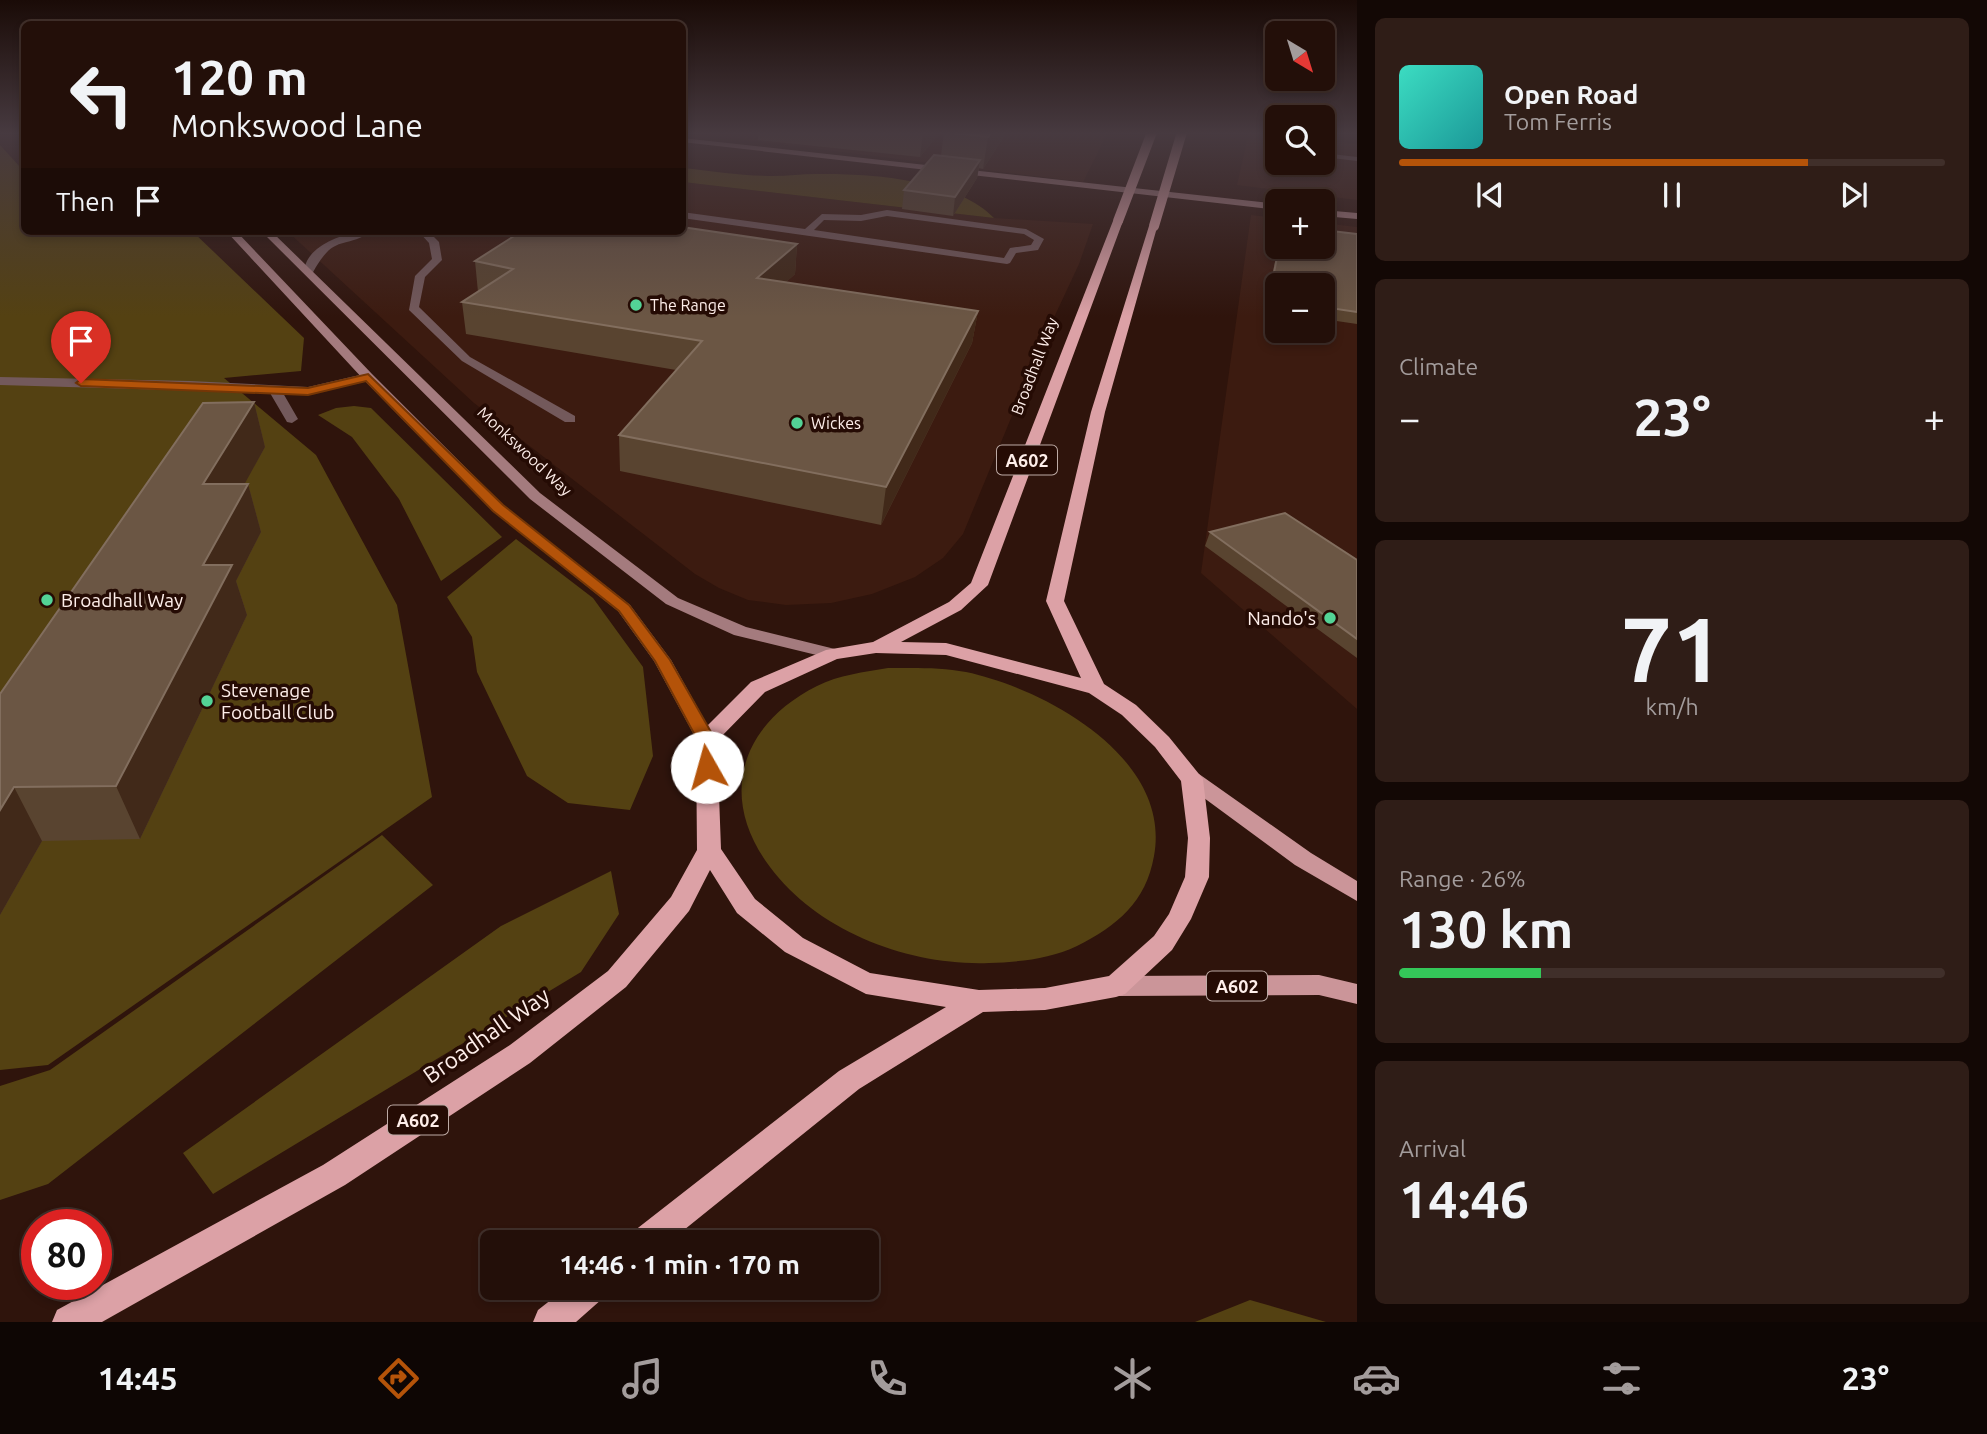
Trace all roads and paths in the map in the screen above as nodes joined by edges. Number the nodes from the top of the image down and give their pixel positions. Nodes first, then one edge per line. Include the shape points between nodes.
1 (1128, 194) edge
2 (1153, 194) edge
3 (1164, 194) edge
4 (1265, 207) edge
5 (1335, 214) edge
6 (686, 216) edge
7 (1357, 216) edge
8 (1118, 221) joint
9 (807, 232) junction
10 (235, 235) edge
11 (270, 235) edge
12 (355, 235) edge
13 (427, 235) edge
14 (308, 272) junction
15 (368, 377) junction
16 (0, 381) edge
17 (275, 391) junction
18 (292, 419) dead end
19 (570, 419) dead end
20 (876, 647) junction
21 (833, 654) junction
22 (1096, 688) junction
23 (706, 739) junction
24 (1192, 779) junction
25 (709, 850) junction
26 (1357, 892) edge
27 (1116, 986) junction
28 (1357, 994) edge
29 (979, 1001) junction
30 (660, 1230) edge
31 (577, 1300) edge
32 (69, 1322) edge
33 (550, 1322) edge

1 - 8 highway, Broadhall Way / A602, bridge
2 - 4 main road
3 - 22 highway, A602, bridge via 1098,412 1055,601
5 - 7 main road
6 - 9 lane
8 - 20 highway, Broadhall Way / A602 via 979,585 955,606
9 - 9 lane via 822,217 887,213 1026,232 1039,239 1035,248 1013,250 1007,261
10 - 15 main road
11 - 14 main road, Monkswood Way
12 - 14 lane via 329,243 315,254
13 - 19 lane via 434,242 437,260 420,276 413,308 466,359
14 - 21 main road, Monkswood Way via 535,496 672,601 740,631
15 - 17 lane via 308,391
15 - 23 main road via 498,508 624,608 662,660
16 - 17 lane
17 - 18 lane
20 - 21 highway
20 - 22 highway via 946,649
21 - 23 highway via 758,687
22 - 24 highway via 1129,710
23 - 25 highway
24 - 26 main road
24 - 27 highway via 1199,838 1197,877 1163,943
25 - 29 highway via 746,906 794,945 866,982
25 - 32 highway, Broadhall Way / A602 via 680,904 617,979 520,1054 334,1175
27 - 28 main road, A602 via 1319,985
27 - 29 highway via 1045,999
29 - 30 highway via 849,1080
31 - 33 highway

